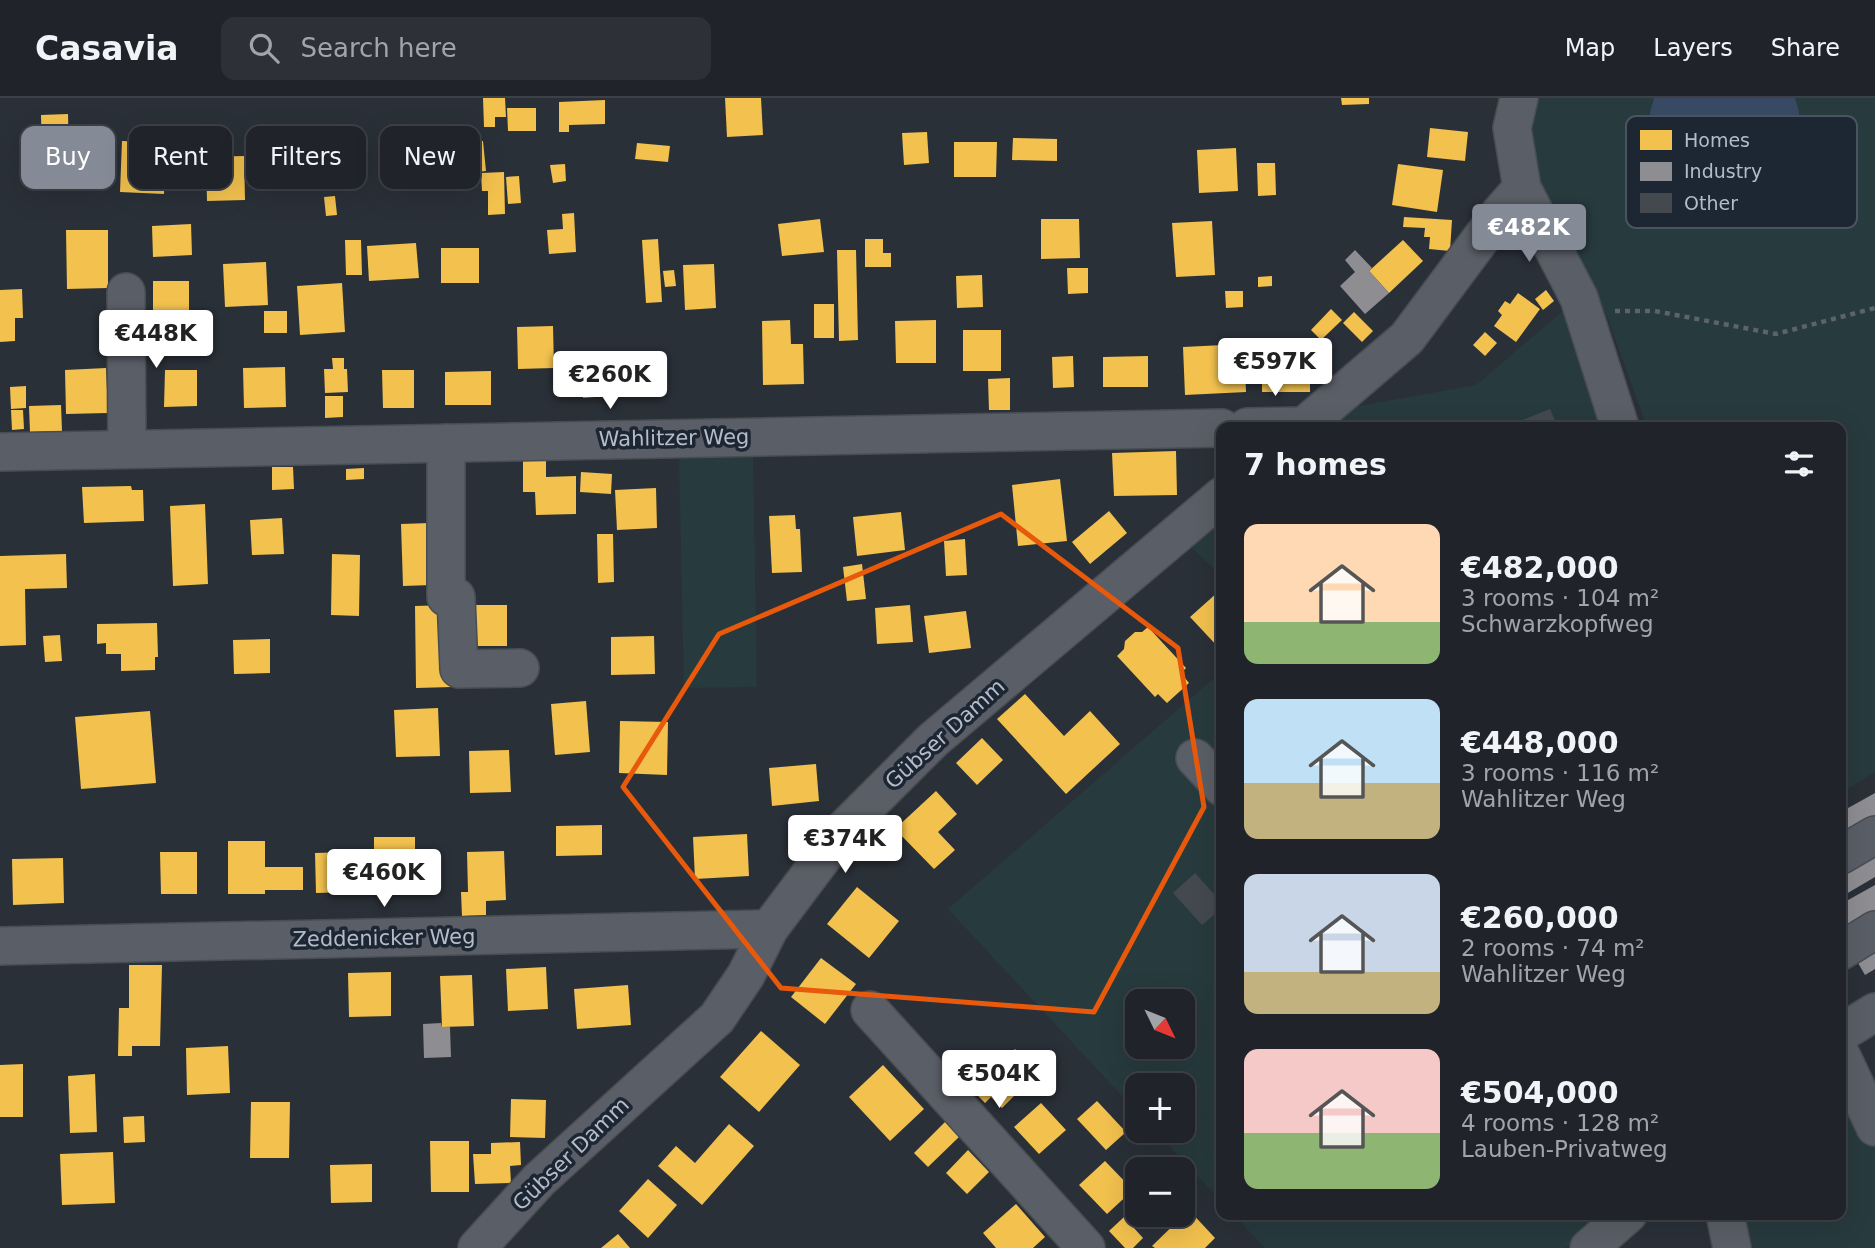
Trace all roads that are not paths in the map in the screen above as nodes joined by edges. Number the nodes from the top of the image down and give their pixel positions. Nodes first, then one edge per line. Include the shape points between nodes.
1 (1519, 98) edge
2 (1522, 188) junction
3 (126, 292) dead end
4 (1309, 422) edge
5 (1609, 422) edge
6 (1216, 428) edge
7 (446, 443) junction
8 (127, 449) junction
9 (0, 452) edge
10 (1216, 501) edge
11 (520, 668) dead end
12 (1195, 758) dead end
13 (1216, 780) edge
14 (1875, 835) edge
15 (1846, 852) edge
16 (769, 929) junction
17 (1875, 930) edge
18 (0, 946) edge
19 (1846, 948) edge
20 (870, 1010) dead end
21 (1875, 1012) edge
22 (1846, 1030) edge
23 (1846, 1065) edge
24 (1875, 1126) edge
25 (1619, 1220) edge
26 (1726, 1220) edge
27 (477, 1248) edge
28 (1086, 1248) edge
29 (1589, 1248) edge
30 (1732, 1248) edge

1 - 2 street via 1512,128
2 - 4 street via 1407,338
2 - 5 street via 1579,298
3 - 8 street
6 - 7 street, Wahlitzer Weg
7 - 8 street, Wahlitzer Weg
7 - 11 street via 446,597 456,597 458,669
8 - 9 street, Wahlitzer Weg
10 - 16 street, Gübser Damm via 933,740 844,829
12 - 13 street
14 - 15 street
16 - 18 street, Zeddenicker Weg
16 - 27 street, Gübser Damm via 717,1018 539,1180
17 - 19 street
20 - 28 street
21 - 22 street
23 - 24 street
25 - 29 street
26 - 30 street

